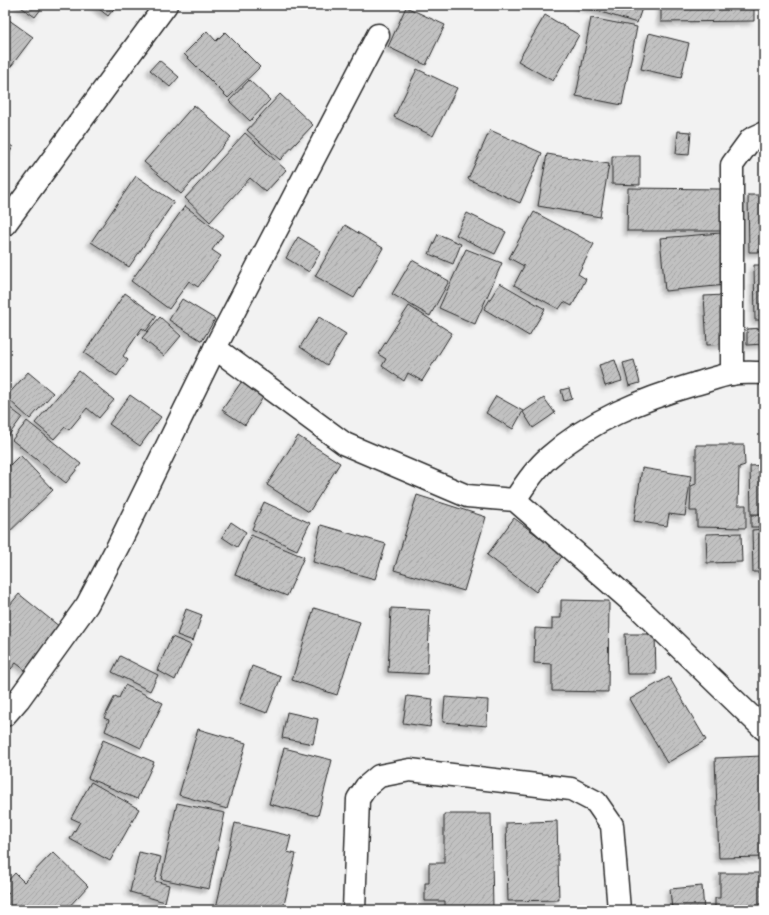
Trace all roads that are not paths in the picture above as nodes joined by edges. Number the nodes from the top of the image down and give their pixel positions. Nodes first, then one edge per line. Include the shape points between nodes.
1 (166, 5) edge
2 (378, 35) dead end
3 (764, 133) edge
4 (5, 224) edge
5 (215, 348) junction
6 (764, 373) edge
7 (732, 374) junction
8 (516, 500) junction
9 (5, 715) edge
10 (764, 729) edge
11 (354, 910) edge
12 (619, 910) edge

1 - 4 street
2 - 5 street
3 - 7 street via 751,139 732,165
5 - 8 street via 345,444 467,496
5 - 9 street via 87,605
6 - 7 street
7 - 8 street via 630,406 597,423 549,457 528,479
8 - 10 street via 640,609
11 - 12 street via 358,799 366,787 379,776 410,770 571,789 596,802 612,825

